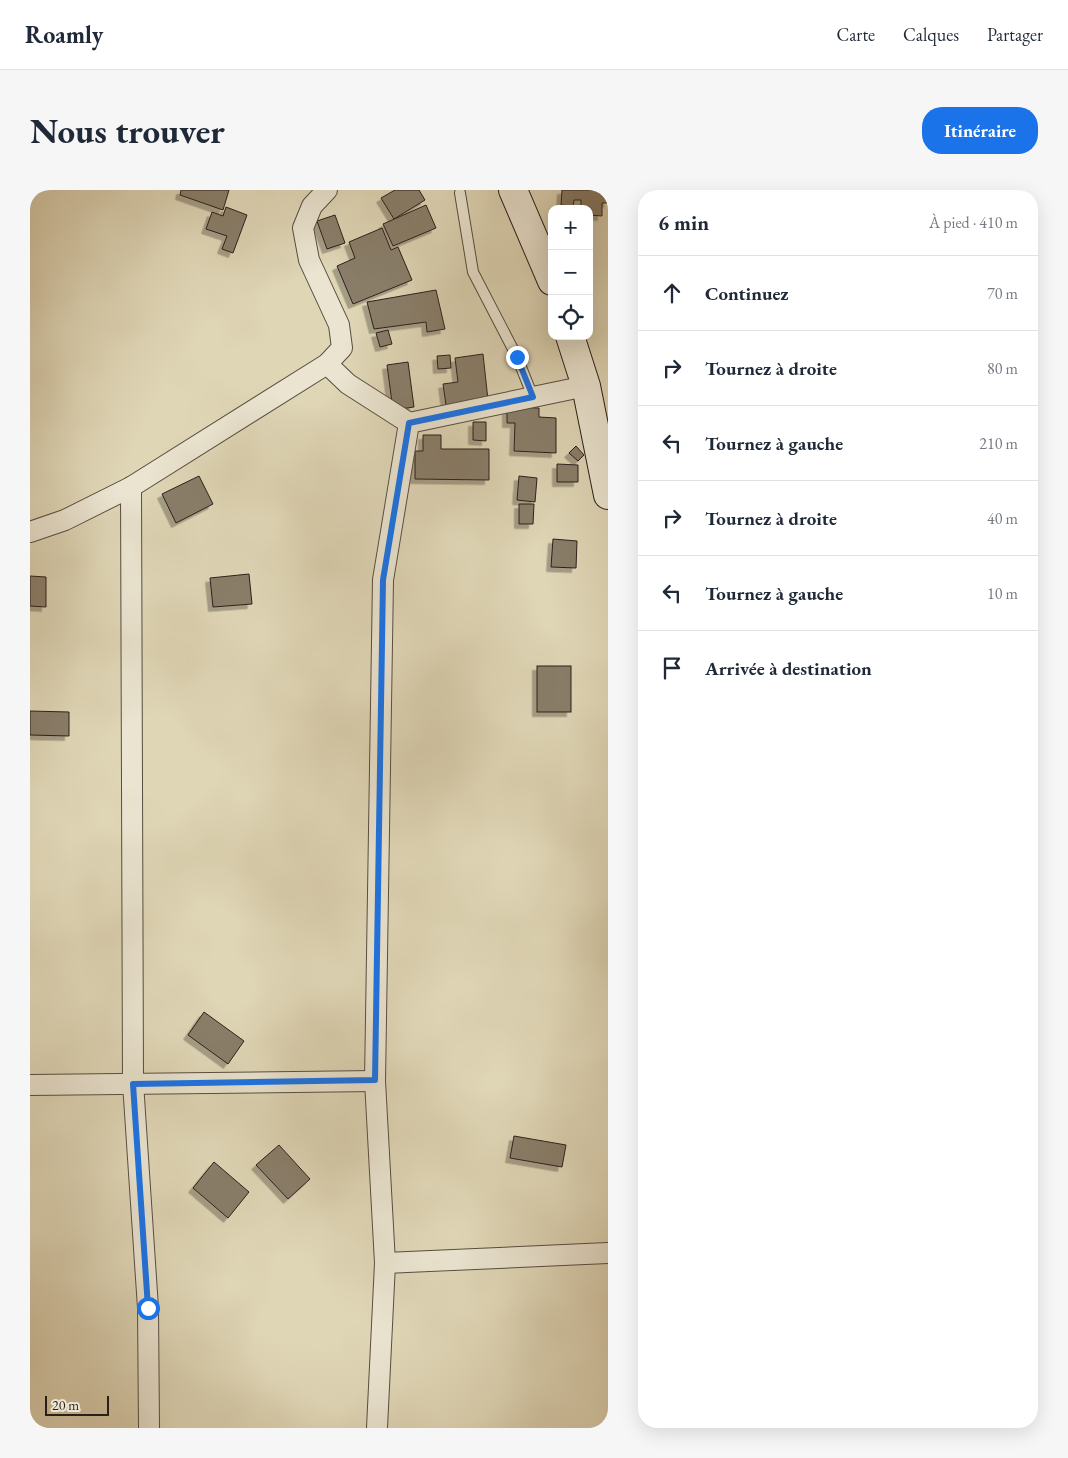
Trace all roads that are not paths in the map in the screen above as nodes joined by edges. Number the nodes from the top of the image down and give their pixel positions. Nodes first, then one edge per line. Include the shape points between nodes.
1 (327, 190) edge
2 (513, 190) edge
3 (460, 192) dead end
4 (548, 272) edge
5 (571, 340) edge
6 (327, 364) junction
7 (586, 386) junction
8 (533, 397) junction
9 (409, 423) junction
10 (131, 487) junction
11 (608, 494) edge
12 (30, 532) edge
13 (375, 1080) junction
14 (133, 1084) junction
15 (30, 1086) edge
16 (608, 1253) edge
17 (385, 1263) junction
18 (149, 1428) edge
19 (377, 1428) edge

1 - 6 street via 312,206 303,228 309,260 339,325 342,348
2 - 4 main road
3 - 8 lane via 473,272 517,357
5 - 7 main road
6 - 9 street via 348,384
6 - 10 street
7 - 8 street
7 - 11 main road
8 - 9 street
9 - 13 street via 383,580
10 - 12 street via 65,520
10 - 14 street
13 - 14 street
13 - 17 street
14 - 15 street
14 - 18 street via 148,1308
16 - 17 street
17 - 19 street

